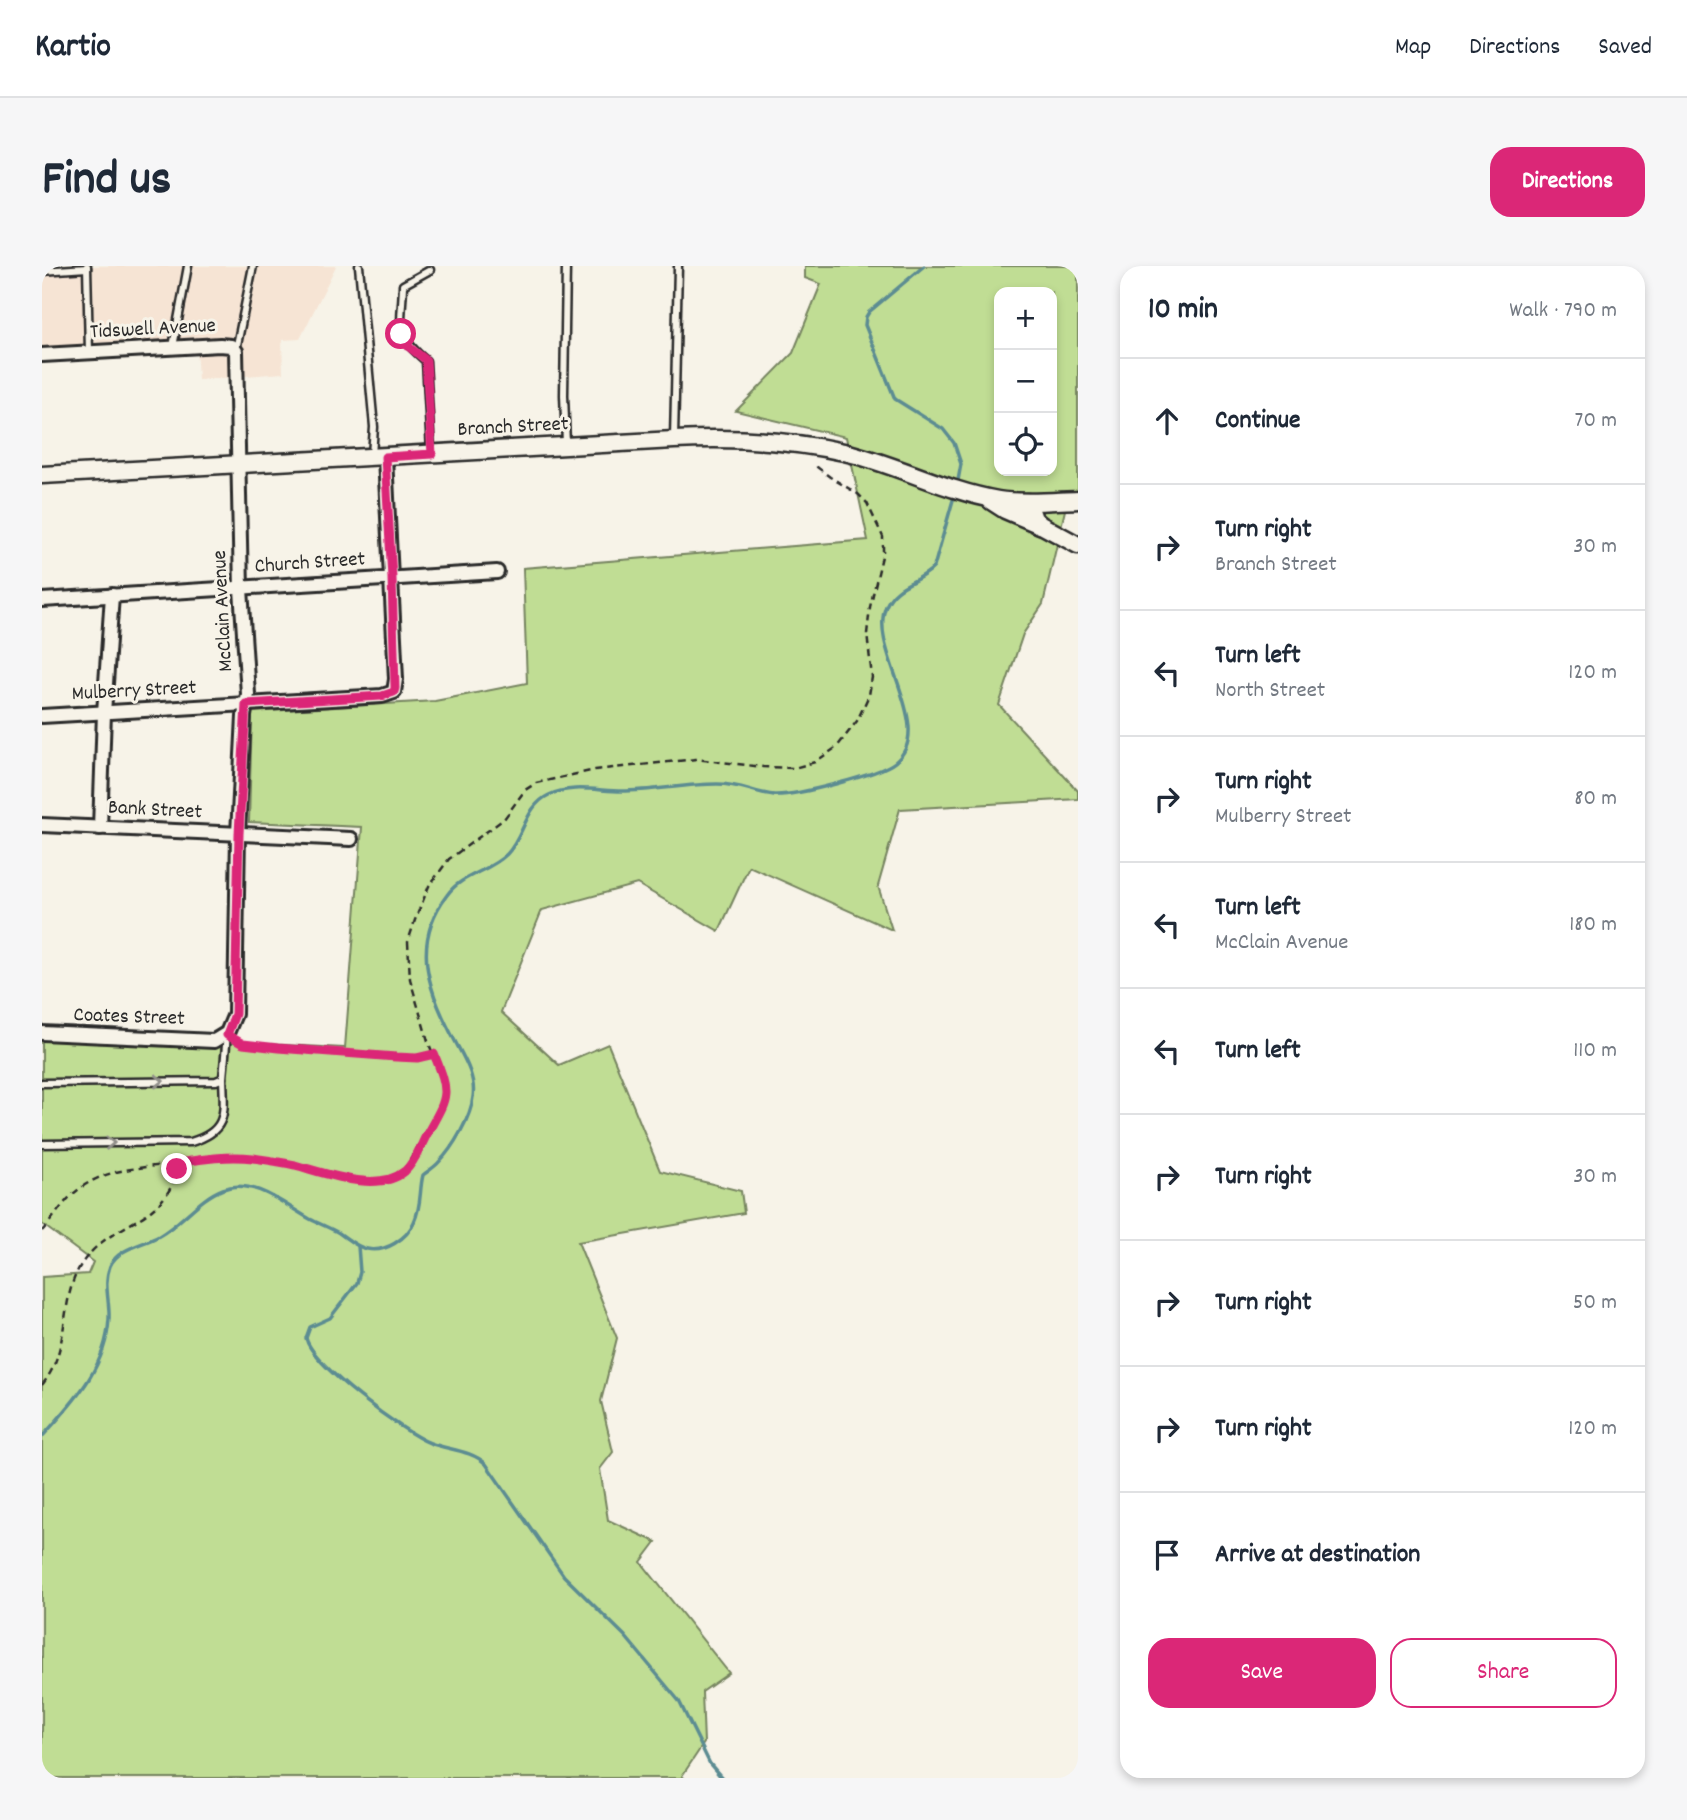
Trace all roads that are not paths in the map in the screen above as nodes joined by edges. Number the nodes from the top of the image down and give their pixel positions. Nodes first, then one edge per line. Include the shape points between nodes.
1 (188, 266) edge
2 (253, 266) edge
3 (359, 266) edge
4 (566, 266) edge
5 (678, 266) edge
6 (87, 267) edge
7 (52, 268) edge
8 (430, 270) dead end
9 (42, 271) edge
10 (173, 347) junction
11 (236, 351) junction
12 (89, 352) junction
13 (42, 355) edge
14 (674, 440) junction
15 (566, 446) junction
16 (432, 454) junction
17 (378, 457) junction
18 (240, 464) junction
19 (42, 475) edge
20 (977, 495) junction
21 (1078, 500) edge
22 (1028, 502) junction
23 (1041, 525) junction
24 (1078, 545) edge
25 (497, 572) dead end
26 (392, 578) junction
27 (241, 589) junction
28 (112, 595) junction
29 (42, 600) edge
30 (246, 704) junction
31 (104, 713) junction
32 (42, 716) edge
33 (42, 825) edge
34 (100, 828) junction
35 (239, 834) junction
36 (351, 839) dead end
37 (42, 1033) edge
38 (227, 1034) junction
39 (223, 1078) junction
40 (42, 1083) edge
41 (42, 1144) edge

1 - 10 lane
2 - 11 lane
3 - 17 lane
4 - 15 lane
5 - 14 lane
6 - 7 lane
6 - 12 lane
7 - 9 lane
8 - 16 lane via 403,285 401,334 426,360
10 - 11 street, Tidswell Avenue via 220,345
10 - 12 street, Tidswell Avenue
11 - 18 street, Tidswell Avenue
12 - 13 street, Tidswell Avenue
14 - 15 street, Branch Street
14 - 20 street, Branch Street via 765,440 815,447
15 - 16 street, Branch Street
16 - 17 street, Branch Street
17 - 18 street, Branch Street
17 - 26 street
18 - 19 street, Branch Street
18 - 27 street, McClain Avenue
20 - 22 street
20 - 23 street
21 - 22 street
22 - 23 street
23 - 24 street
25 - 26 street, Church Street
26 - 27 street, Church Street
26 - 30 street, Mulberry Street via 394,692
27 - 28 street, Church Street
27 - 30 street, McClain Avenue
28 - 29 street, Church Street
28 - 31 street
30 - 31 street, Mulberry Street
30 - 35 street, McClain Avenue
31 - 32 street, Mulberry Street
31 - 34 street
33 - 34 street, Bank Street
34 - 35 street, Bank Street
35 - 36 street, Bank Street
35 - 38 street, McClain Avenue via 235,1014
37 - 38 street, Coates Street via 215,1041
38 - 39 lane
40 -> 39 lane
41 -> 39 lane via 206,1138 224,1117

